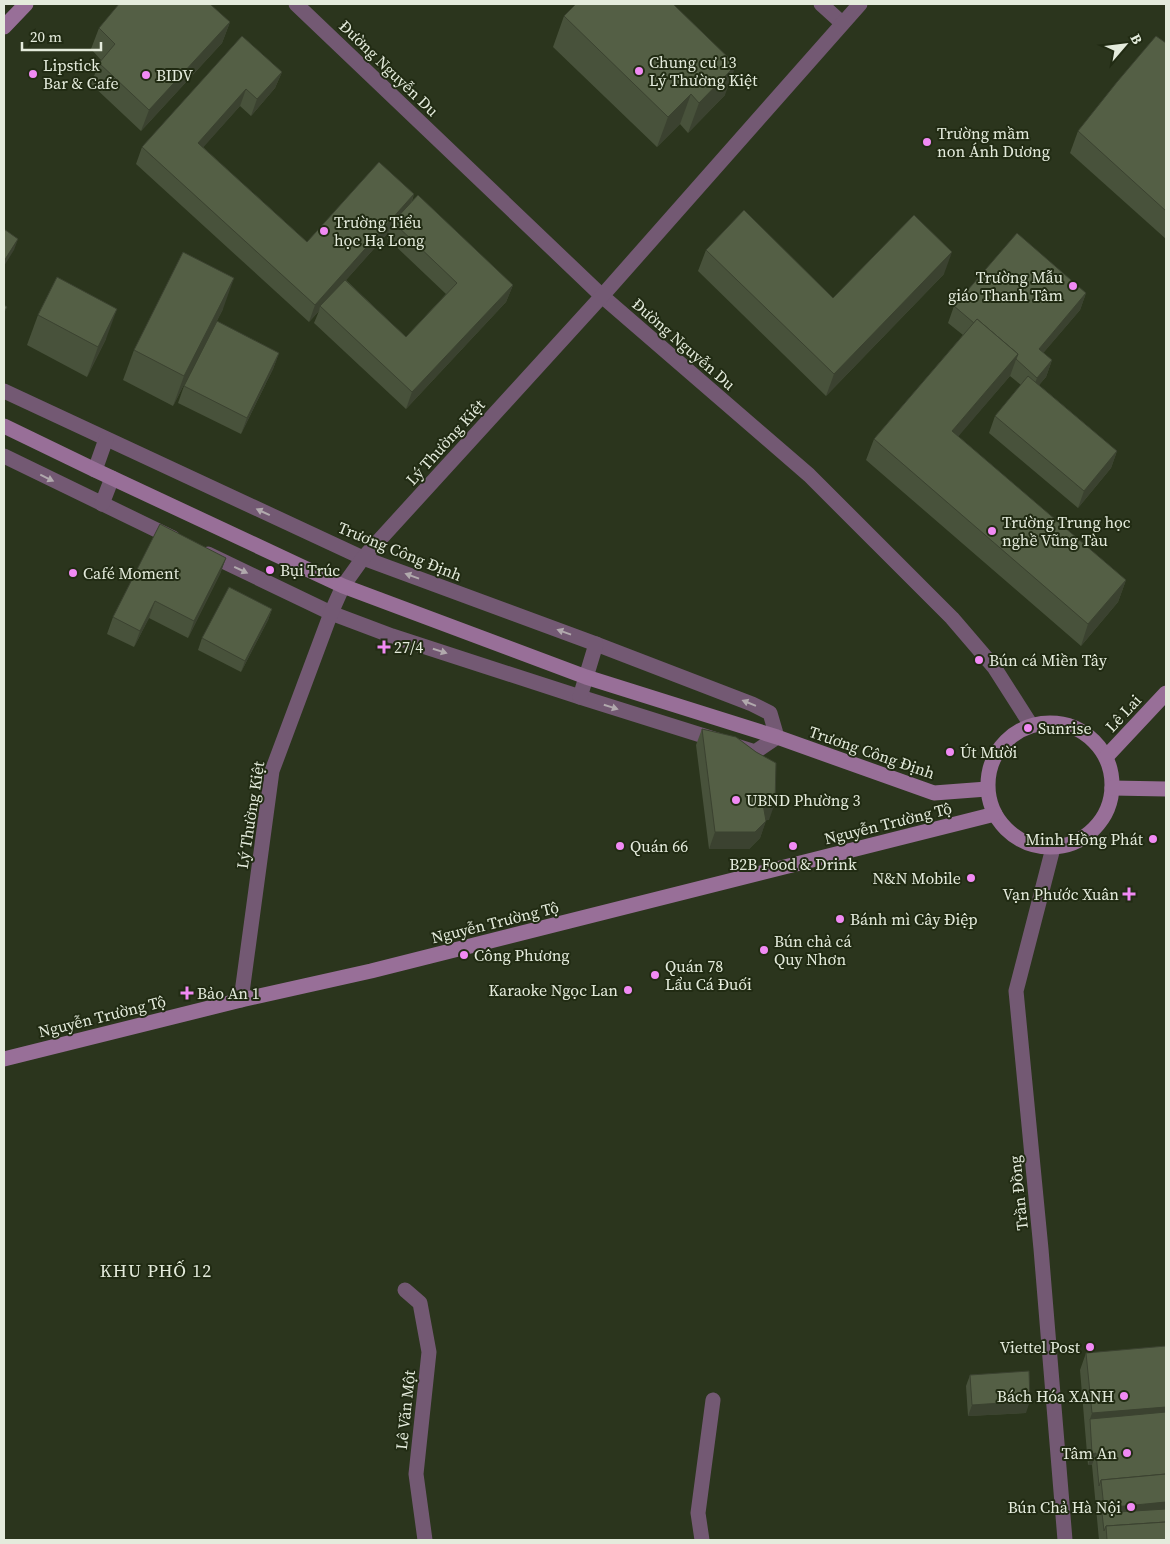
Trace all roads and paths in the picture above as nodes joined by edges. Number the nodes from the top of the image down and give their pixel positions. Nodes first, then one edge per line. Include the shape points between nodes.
1 (26, 4) edge
2 (296, 4) edge
3 (822, 4) edge
4 (860, 4) edge
5 (842, 24) junction
6 (4, 27) edge
7 (602, 296) junction
8 (4, 391) edge
9 (4, 426) edge
10 (106, 440) junction
11 (4, 456) edge
12 (95, 470) junction
13 (112, 478) junction
14 (102, 504) junction
15 (363, 558) junction
16 (343, 586) junction
17 (331, 613) junction
18 (596, 644) junction
19 (586, 677) junction
20 (1166, 693) edge
21 (580, 697) junction
22 (1031, 725) junction
23 (777, 737) junction
24 (1106, 757) junction
25 (1112, 788) junction
26 (987, 789) junction
27 (1166, 789) edge
28 (995, 814) junction
29 (1052, 848) junction
30 (241, 1000) junction
31 (4, 1059) edge
32 (405, 1290) dead end
33 (713, 1400) dead end
34 (425, 1540) edge
35 (702, 1540) edge
36 (1065, 1540) edge

1 - 6 main road
2 - 7 street, Đường Nguyễn Du
3 - 5 street
4 - 5 street, Lý Thường Kiệt
5 - 7 street, Lý Thường Kiệt
7 - 15 street, Lý Thường Kiệt
7 - 22 street, Đường Nguyễn Du via 809,475 952,618 994,667
8 - 10 street, Trương Công Định
9 - 12 main road, Trương Công Định
10 - 12 street
15 -> 10 street, Trương Công Định
11 -> 14 street
12 - 13 main road, Trương Công Định
13 - 14 street
13 - 16 main road, Trương Công Định
14 -> 17 street
15 - 16 street, Lý Thường Kiệt
18 -> 15 street, Trương Công Định
16 - 17 street, Lý Thường Kiệt
16 - 19 main road, Trương Công Định
17 -> 21 street
17 - 30 street, Lý Thường Kiệt via 272,771
18 - 19 street
23 -> 18 street, Trương Công Định via 770,712
19 - 21 street
19 - 23 main road, Trương Công Định
20 - 24 main road, Lê Lai
21 -> 23 street via 755,752
22 - 24 main road via 1066,724 1082,731
22 - 26 main road via 1016,732 994,756
23 - 26 main road, Trương Công Định via 934,793
24 - 25 main road
25 - 27 main road
25 - 29 main road via 1104,818 1094,830 1068,845
26 - 28 main road
28 - 29 main road via 1003,826 1019,839
28 - 30 main road, Nguyễn Trường Tộ via 371,971
29 - 36 street, Trần Đồng via 1016,991
30 - 31 main road, Nguyễn Trường Tộ
32 - 34 street, Lê Văn Một via 420,1303 428,1352 416,1474
33 - 35 street via 698,1513

